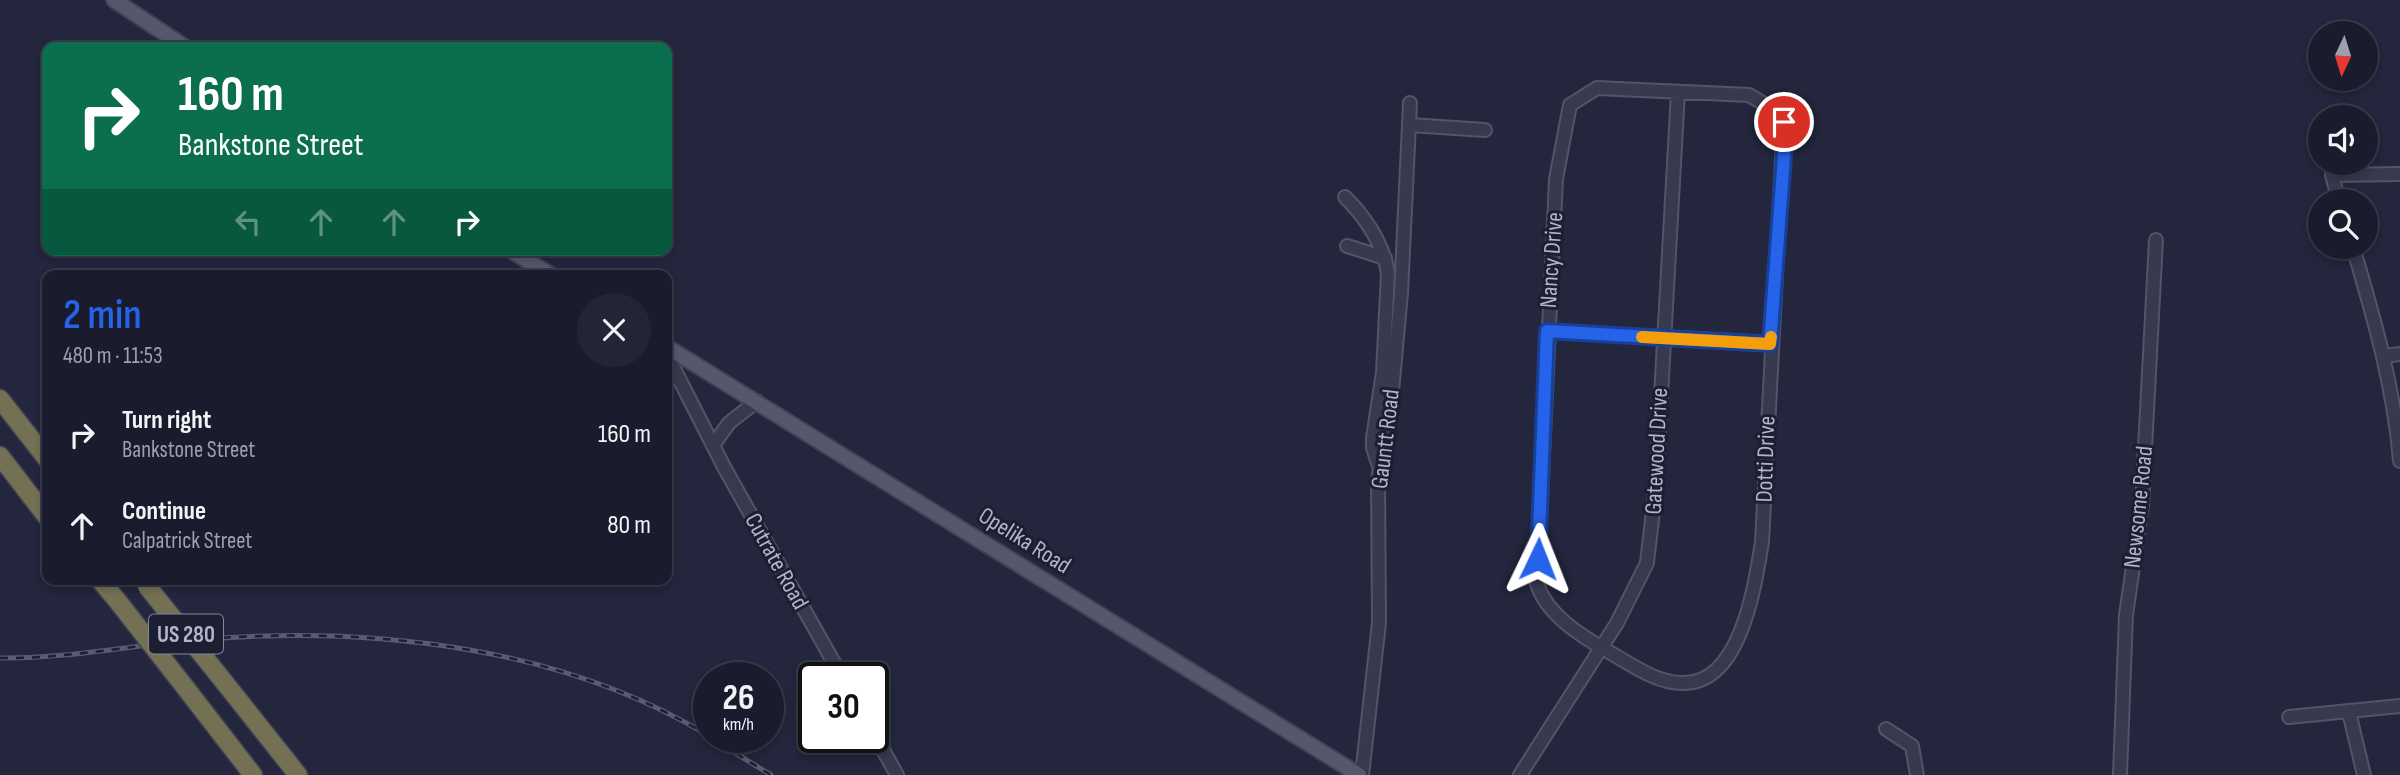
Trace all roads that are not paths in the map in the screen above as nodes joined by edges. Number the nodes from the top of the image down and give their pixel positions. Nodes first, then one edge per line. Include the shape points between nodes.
1 (114, 0) edge
2 (177, 42) edge
3 (1678, 92) junction
4 (1410, 103) dead end
5 (1778, 112) joint
6 (1410, 125) junction
7 (1485, 130) dead end
8 (2400, 174) edge
9 (2336, 189) edge
10 (1345, 197) dead end
11 (2155, 240) dead end
12 (1347, 246) dead end
13 (520, 256) edge
14 (1385, 258) junction
15 (2356, 259) edge
16 (543, 270) edge
17 (1547, 331) junction
18 (1662, 339) junction
19 (1770, 344) junction
20 (672, 350) edge
21 (2400, 354) edge
22 (2384, 356) junction
23 (672, 367) edge
24 (0, 399) edge
25 (757, 401) junction
26 (714, 444) junction
27 (42, 452) edge
28 (0, 456) edge
29 (2400, 461) edge
30 (1379, 466) junction
31 (42, 510) edge
32 (104, 585) edge
33 (147, 585) edge
34 (1601, 648) junction
35 (834, 662) edge
36 (2400, 706) edge
37 (2349, 712) junction
38 (2289, 717) dead end
39 (1886, 729) dead end
40 (885, 753) edge
41 (253, 775) edge
42 (298, 775) edge
43 (897, 775) edge
44 (1361, 775) edge
45 (1520, 775) edge
46 (1917, 775) edge
47 (2120, 775) edge
48 (2364, 775) edge

1 - 2 main road
3 - 5 street, Nancy Drive via 1749,95
3 - 17 street, Nancy Drive via 1597,88 1570,105 1556,180
3 - 18 street, Gatewood Drive
4 - 6 street, Gauntt Road
5 - 19 street, Dotti Drive via 1784,122 1784,156
6 - 7 street
6 - 30 street, Gauntt Road via 1392,389
8 - 9 street via 2332,175
10 - 14 street via 1367,222
11 - 47 street, Newsome Road via 2142,505 2126,615
12 - 14 street
13 - 16 main road
14 - 30 street via 1387,317 1373,448
15 - 22 street
17 - 18 street
17 - 34 street, Nancy Drive via 1537,584 1548,609
18 - 19 street
18 - 34 street, Gatewood Drive via 1649,551 1633,593
19 - 34 street, Dotti Drive via 1762,542 1753,596 1734,648 1722,666 1705,678 1683,684 1662,680
20 - 25 main road, Opelika Road
21 - 22 street
22 - 29 street
23 - 26 street, Cutrate Road
24 - 27 highway
25 - 26 street via 729,424
25 - 44 main road, Opelika Road
26 - 35 street, Cutrate Road
28 - 31 highway
30 - 44 street, Gauntt Road via 1379,623
32 - 41 highway, US 280, bridge
33 - 42 highway, US 280, bridge
34 - 45 street, Gatewood Drive
36 - 37 street
37 - 38 street
37 - 48 street
39 - 46 street via 1912,746
40 - 43 street

